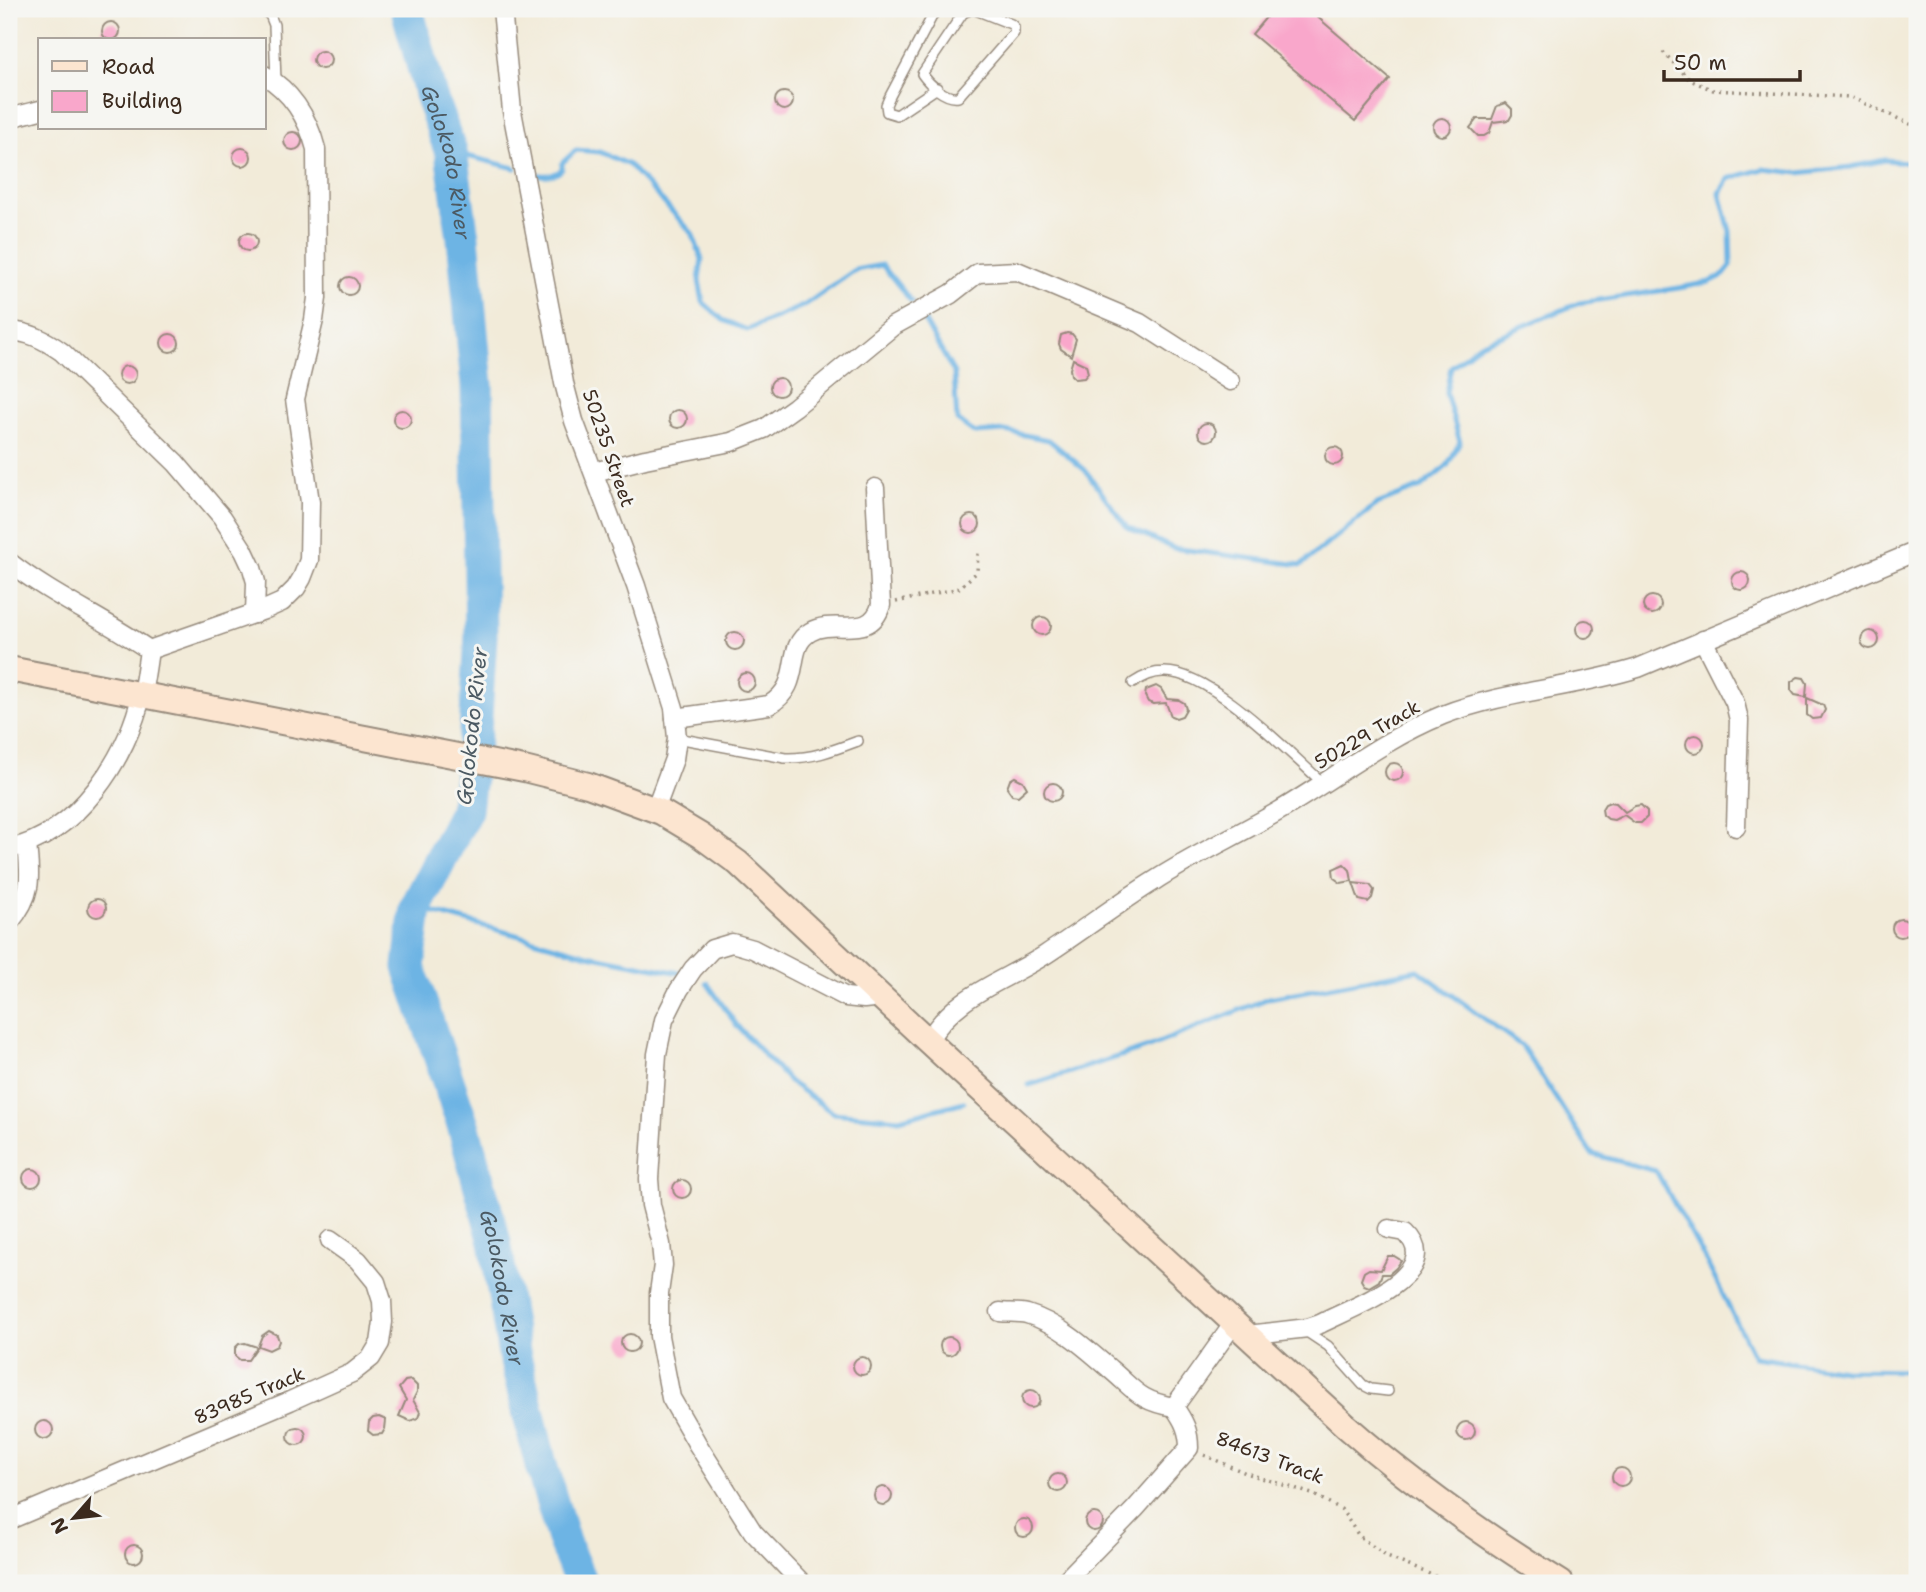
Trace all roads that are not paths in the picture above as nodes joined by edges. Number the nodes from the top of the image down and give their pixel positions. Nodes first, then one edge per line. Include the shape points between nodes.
1 (261, 9) edge
2 (502, 9) edge
3 (936, 9) edge
4 (973, 9) edge
5 (270, 79) edge
6 (937, 88) junction
7 (38, 111) edge
8 (9, 118) edge
9 (9, 331) edge
10 (1230, 381) dead end
11 (594, 472) junction
12 (875, 488) dead end
13 (1917, 551) edge
14 (9, 562) edge
15 (255, 614) junction
16 (1703, 640) junction
17 (149, 650) junction
18 (9, 669) edge
19 (1133, 682) dead end
20 (142, 694) junction
21 (676, 718) junction
22 (677, 738) junction
23 (858, 741) dead end
24 (1323, 783) junction
25 (655, 810) junction
26 (1737, 827) dead end
27 (27, 845) junction
28 (9, 849) edge
29 (9, 923) edge
30 (881, 997) junction
31 (928, 1041) junction
32 (1390, 1229) dead end
33 (330, 1240) dead end
34 (1000, 1312) dead end
35 (1240, 1329) junction
36 (1301, 1329) junction
37 (1388, 1391) dead end
38 (1174, 1407) junction
39 (9, 1520) edge
40 (802, 1583) edge
41 (1063, 1583) edge
42 (1561, 1583) edge

1 - 5 lane via 274,25
2 - 11 street, 50235 Street via 512,111 564,383
3 - 6 lane via 889,98 887,111 897,116 905,113
4 - 6 lane via 963,13 922,74
4 - 6 lane via 1011,24 1013,33 958,97 953,99
5 - 15 street via 297,106 311,129 316,149 317,298 295,399 310,502 309,560 296,588 282,602
7 - 8 street
9 - 15 street via 42,338 62,352 176,463 244,551 256,582
10 - 11 street via 1127,317 1017,271 978,273 951,294 893,326 764,429 731,442
11 - 21 street, 50235 Street via 636,586
12 - 21 street via 881,605 877,616 860,626 821,627 807,634 798,645 789,687 769,705
13 - 16 street, 50229 Track
14 - 17 street
15 - 17 street
16 - 24 street, 50229 Track via 1609,677 1482,702 1447,714 1412,728
16 - 26 street via 1739,720
17 - 20 street
18 - 20 street
19 - 24 lane via 1165,671 1213,689
20 - 25 street via 524,769 588,785
20 - 27 street via 118,756 103,779 74,813
21 - 22 street, 50235 Street
22 - 23 lane via 785,758 828,752
22 - 25 street, 50235 Street
24 - 31 street, 50229 Track via 1155,880 1042,957 981,990 939,1021
25 - 30 street via 738,863
27 - 28 street
27 - 29 street via 27,897
30 - 31 street
30 - 40 street via 846,997 753,948 732,943 712,949 693,969 664,1020 657,1054 649,1179 663,1265 659,1336 671,1398 753,1532
31 - 35 street
32 - 36 street via 1405,1232 1417,1247 1408,1274 1395,1285
33 - 39 street, 83985 Track via 358,1260 376,1282 383,1322 380,1343 371,1358 352,1373 290,1401
34 - 38 street via 1044,1321 1138,1395 1153,1404
35 - 36 street
35 - 38 street
35 - 42 street via 1393,1468
36 - 37 lane via 1328,1346 1363,1385
38 - 41 street, 84613 Track via 1189,1434 1189,1448

